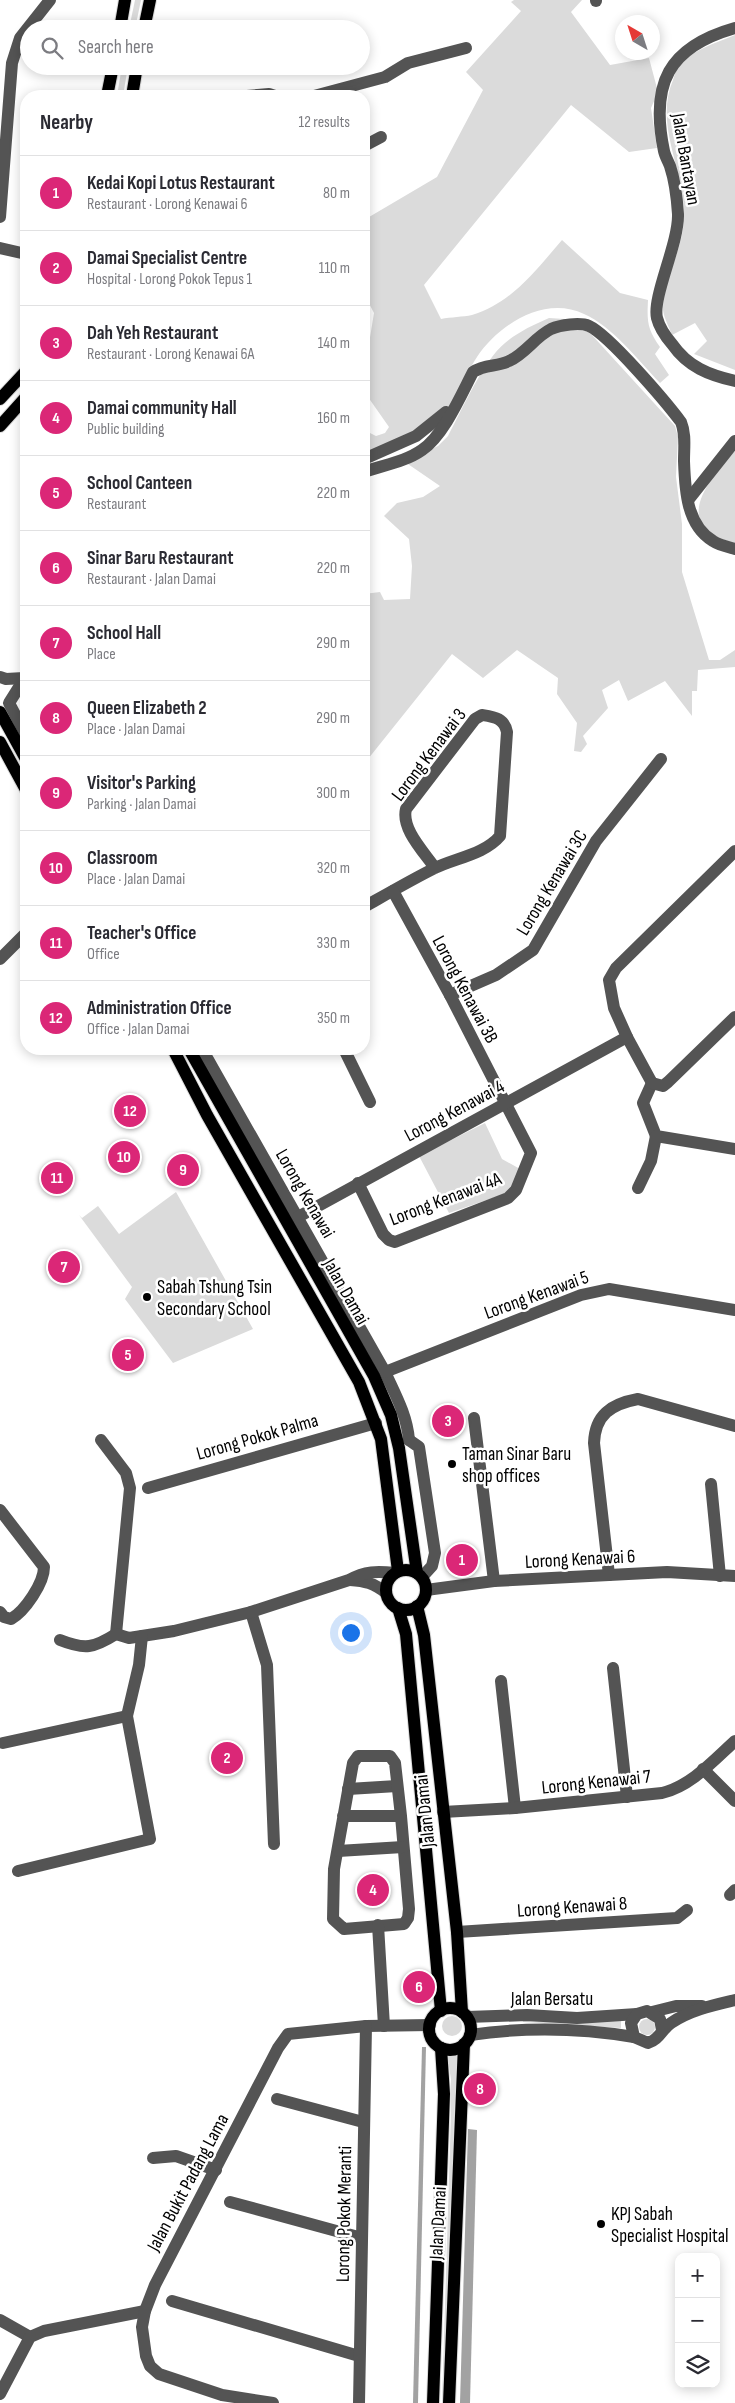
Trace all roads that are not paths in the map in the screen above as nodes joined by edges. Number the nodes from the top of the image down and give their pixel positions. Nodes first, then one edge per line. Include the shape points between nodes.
1 (50, 0) edge
2 (125, 0) edge
3 (150, 0) edge
4 (38, 20) edge
5 (122, 20) edge
6 (146, 20) edge
7 (735, 28) edge
8 (20, 38) edge
9 (466, 48) dead end
10 (111, 75) edge
11 (136, 75) edge
12 (108, 90) edge
13 (133, 90) edge
14 (336, 90) edge
15 (381, 136) dead end
16 (370, 142) edge
17 (0, 217) edge
18 (0, 248) edge
19 (20, 253) edge
20 (20, 377) edge
21 (735, 381) edge
22 (459, 397) junction
23 (0, 399) edge
24 (20, 403) edge
25 (0, 426) edge
26 (735, 441) edge
27 (406, 442) junction
28 (413, 454) junction
29 (370, 457) edge
30 (370, 470) edge
31 (689, 499) junction
32 (735, 549) edge
33 (0, 677) edge
34 (20, 678) edge
35 (20, 686) edge
36 (0, 712) edge
37 (20, 725) edge
38 (0, 742) edge
39 (20, 748) edge
40 (661, 760) dead end
41 (20, 779) edge
42 (735, 851) edge
43 (435, 868) junction
44 (393, 891) junction
45 (370, 904) edge
46 (20, 939) edge
47 (0, 959) edge
48 (450, 995) junction
49 (735, 1016) edge
50 (627, 1037) junction
51 (176, 1055) edge
52 (192, 1055) edge
53 (205, 1055) edge
54 (347, 1055) edge
55 (652, 1083) junction
56 (370, 1102) dead end
57 (505, 1105) junction
58 (656, 1136) junction
59 (735, 1149) edge
60 (358, 1183) junction
61 (638, 1188) dead end
62 (298, 1217) junction
63 (735, 1310) edge
64 (385, 1372) junction
65 (474, 1418) dead end
66 (376, 1423) junction
67 (735, 1426) edge
68 (100, 1440) dead end
69 (409, 1440) junction
70 (399, 1448) junction
71 (712, 1484) dead end
72 (148, 1488) dead end
73 (0, 1510) edge
74 (396, 1572) junction
75 (419, 1575) junction
76 (609, 1575) junction
77 (720, 1576) junction
78 (735, 1576) edge
79 (349, 1580) junction
80 (494, 1581) junction
81 (426, 1590) junction
82 (386, 1593) junction
83 (417, 1606) junction
84 (398, 1608) junction
85 (0, 1612) edge
86 (251, 1612) junction
87 (116, 1634) junction
88 (142, 1636) junction
89 (60, 1640) dead end
90 (613, 1668) dead end
91 (501, 1682) dead end
92 (128, 1716) junction
93 (735, 1741) edge
94 (3, 1743) dead end
95 (703, 1769) junction
96 (397, 1786) junction
97 (348, 1789) junction
98 (627, 1797) junction
99 (735, 1801) edge
100 (515, 1808) junction
101 (443, 1812) junction
102 (344, 1816) junction
103 (401, 1816) junction
104 (274, 1844) dead end
105 (403, 1847) junction
106 (338, 1851) junction
107 (18, 1870) dead end
108 (687, 1910) dead end
109 (378, 1925) junction
110 (457, 1932) junction
111 (735, 2000) edge
112 (710, 2006) junction
113 (441, 2011) junction
114 (652, 2012) junction
115 (464, 2014) junction
116 (637, 2014) junction
117 (430, 2025) junction
118 (366, 2026) junction
119 (384, 2026) junction
120 (662, 2030) junction
121 (634, 2037) junction
122 (467, 2040) junction
123 (441, 2048) junction
124 (277, 2099) dead end
125 (363, 2122) junction
126 (153, 2158) dead end
127 (216, 2170) junction
128 (230, 2202) dead end
129 (362, 2238) junction
130 (172, 2301) dead end
131 (145, 2311) junction
132 (0, 2320) edge
133 (30, 2338) junction
134 (359, 2356) junction
135 (0, 2394) edge
136 (272, 2403) edge
137 (358, 2403) edge
138 (433, 2403) edge
139 (449, 2403) edge

1 - 4 street
2 - 5 main road
3 - 6 main road
7 - 21 street, Jalan Bantayan via 695,44 675,60 664,86 659,106 664,153 675,185 678,215 676,240 659,295 657,317 668,339 690,365 705,373
8 - 17 street via 12,63
9 - 14 street via 408,63 385,77
10 - 12 main road
11 - 13 main road
15 - 16 street
18 - 19 street
20 - 23 main road
22 - 27 street via 440,419
22 - 28 street via 438,436
22 - 31 street via 473,372 482,366 508,362 552,329 586,325 596,329 681,422 684,431 684,480
24 - 25 main road
26 - 31 street
27 - 28 street
27 - 29 street
28 - 30 street
31 - 32 street via 697,527 713,542
33 - 34 street via 6,680
35 - 37 street via 9,706
36 - 39 main road
38 - 41 main road
40 - 48 street, Lorong Kenawai 3C via 596,841 533,950 496,975
42 - 50 street via 616,968 609,980 614,1008
43 - 43 street, Lorong Kenawai 3 via 483,849 500,836 507,732 505,724 498,718 482,715 475,720 406,809 404,818 409,830
43 - 44 street, Lorong Kenawai 3
44 - 45 street, Lorong Kenawai 3
44 - 48 street, Lorong Kenawai 3B
46 - 47 street
48 - 57 street, Lorong Kenawai 3B
49 - 55 street via 668,1082 663,1086
50 - 55 street
50 - 57 street, Lorong Kenawai 4
51 - 66 main road, Jalan Damai via 359,1382
52 - 70 main road, Jalan Damai via 374,1376 391,1415
53 - 62 street, Lorong Kenawai
54 - 56 street
55 - 58 street via 643,1103
57 - 60 street, Lorong Kenawai 4
57 - 60 street, Lorong Kenawai 4A via 531,1153 516,1190 508,1198 395,1242 383,1234
58 - 59 street
58 - 61 street via 646,1177
60 - 62 street, Lorong Kenawai 4
62 - 64 street, Lorong Kenawai
63 - 64 street, Lorong Kenawai 5 via 609,1289 581,1295
64 - 69 street, Lorong Kenawai via 399,1400
65 - 80 street
66 - 72 street, Lorong Pokok Palma
66 - 74 main road, Jalan Damai via 382,1439
67 - 76 street via 638,1399 598,1418 594,1443
68 - 87 street via 126,1473 130,1488
69 - 70 street
69 - 75 street, Lorong Kenawai via 419,1447 435,1553 432,1566
70 - 75 main road, Jalan Damai
71 - 77 street
73 - 85 street via 44,1567 44,1576 18,1615 12,1619
74 - 75 main road via 408,1570
74 - 79 street via 375,1570
74 - 82 main road via 386,1585
75 - 81 main road
76 - 77 street, Lorong Kenawai 6 via 667,1572
76 - 80 street, Lorong Kenawai 6
77 - 78 street, Lorong Kenawai 6
79 - 82 street via 365,1581
79 - 86 street
80 - 81 street, Lorong Kenawai 6
81 - 83 main road via 424,1599
82 - 84 main road
83 - 84 main road via 408,1610
83 - 101 main road, Jalan Damai via 424,1635
84 - 113 main road, Jalan Damai via 406,1634
86 - 88 street
86 - 104 street via 267,1665
87 - 88 street via 129,1638
87 - 89 street via 92,1646 76,1646
88 - 92 street
90 - 98 street
91 - 100 street
92 - 94 street
92 - 107 street via 150,1839
93 - 95 street, Lorong Kenawai 7
95 - 98 street, Lorong Kenawai 7 via 676,1789
95 - 99 street
96 - 97 street
96 - 97 street via 395,1763 390,1756 358,1756 353,1763
96 - 103 street
97 - 102 street
98 - 100 street, Lorong Kenawai 7
100 - 101 street, Lorong Kenawai 7
101 - 110 main road, Jalan Damai
102 - 103 street
102 - 106 street
103 - 105 street
105 - 106 street
105 - 109 street via 408,1918 404,1924
106 - 109 street via 334,1869 334,1918 344,1929
108 - 110 street, Lorong Kenawai 8 via 677,1918
109 - 119 street
110 - 115 main road, Jalan Damai
111 - 112 street
112 - 114 street via 676,2006
112 - 120 street via 683,2016
113 - 115 main road via 451,2009
113 - 117 main road
114 - 116 street
114 - 120 street via 660,2019
115 - 116 street, Jalan Bersatu via 577,2018
115 - 122 main road via 471,2029
116 - 121 street via 631,2023
117 - 119 street, Jalan Bukit Padang Lama
117 - 123 main road via 431,2038
118 - 119 street, Jalan Bukit Padang Lama
118 - 125 street, Lorong Pokok Meranti
118 - 127 street, Jalan Bukit Padang Lama via 288,2034
120 - 121 street via 653,2042 643,2043
121 - 122 street, Jalan Bersatu via 536,2029
122 - 123 main road via 453,2050
122 - 139 main road, Jalan Damai
123 - 138 main road, Jalan Damai via 444,2094
124 - 125 street
125 - 129 street, Lorong Pokok Meranti
126 - 127 street via 176,2156
127 - 131 street, Jalan Bukit Padang Lama
128 - 129 street
129 - 134 street, Lorong Pokok Meranti
130 - 134 street
131 - 133 street via 44,2331
131 - 136 street, Jalan Bukit Padang Lama via 142,2327 146,2356 150,2366 159,2374 222,2395
132 - 133 street
133 - 135 street
134 - 137 street, Lorong Pokok Meranti

